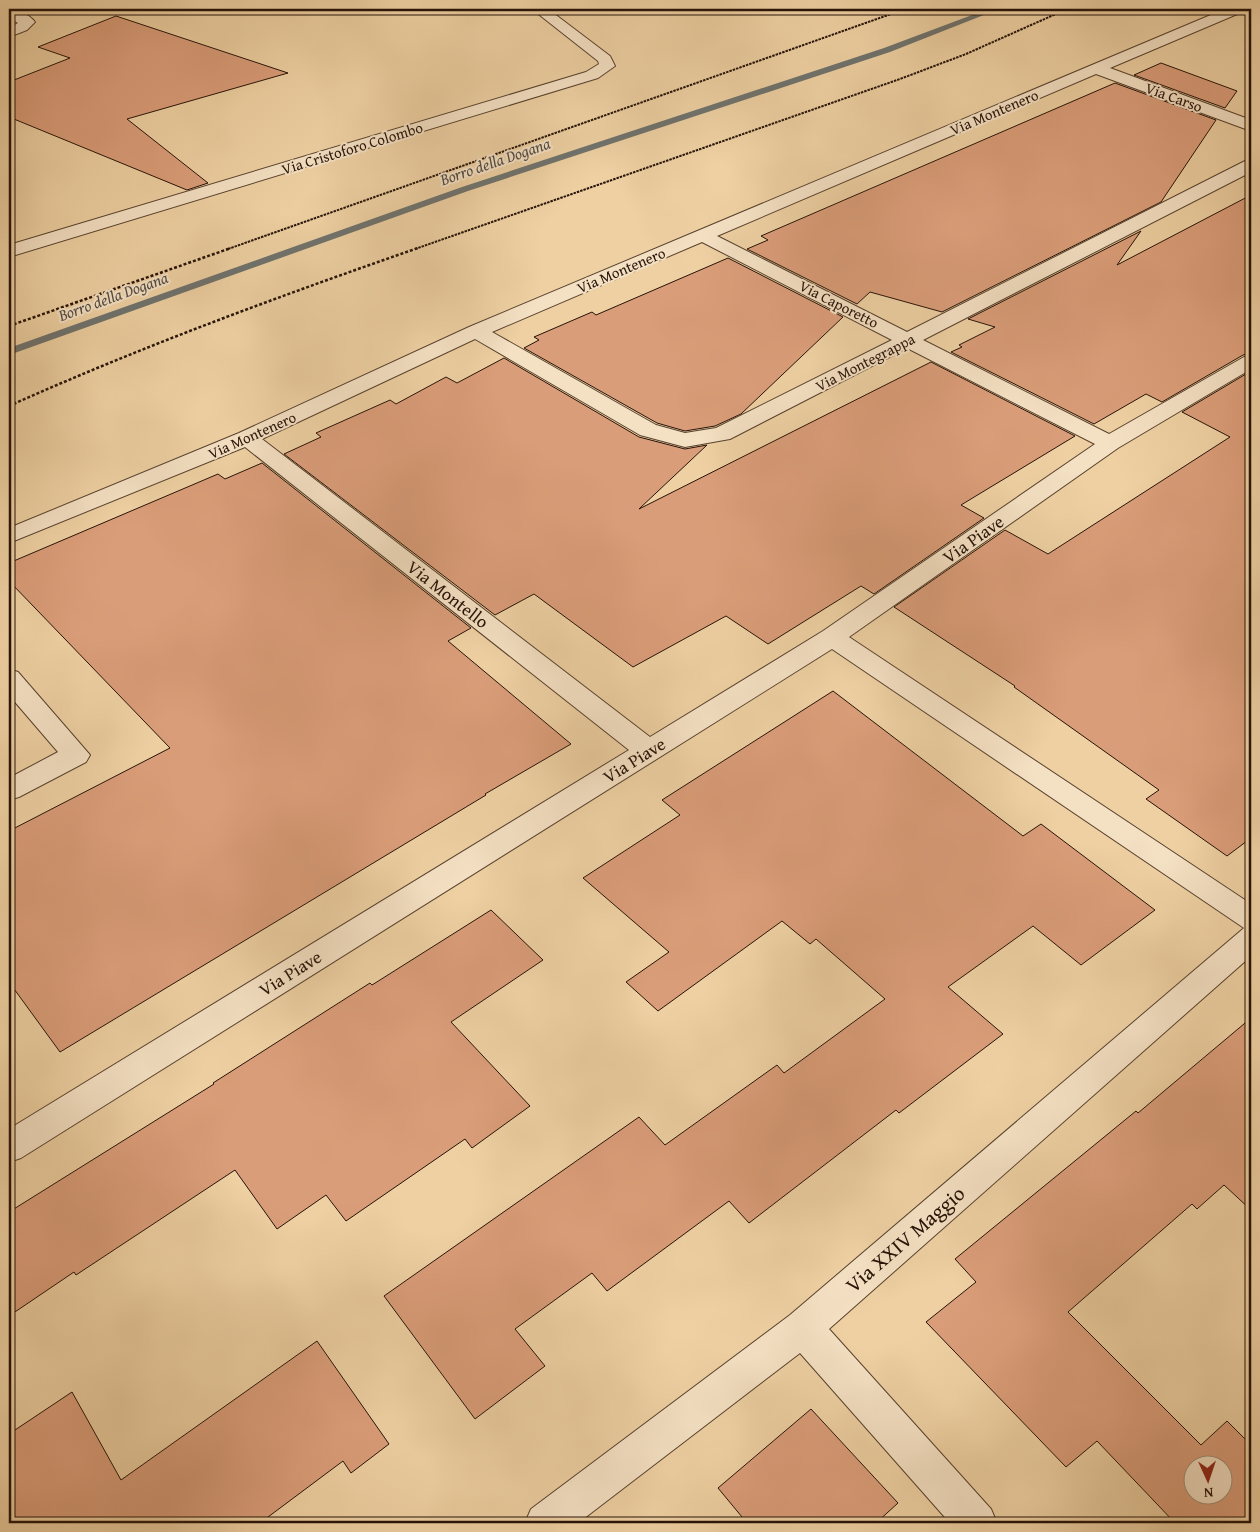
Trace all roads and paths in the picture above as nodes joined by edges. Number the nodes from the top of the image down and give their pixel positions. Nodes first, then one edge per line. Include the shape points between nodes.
1 (539, 9) edge
2 (906, 9) edge
3 (1067, 9) edge
4 (1237, 9) edge
5 (9, 12) edge
6 (9, 33) edge
7 (1097, 69) junction
8 (1251, 126) edge
9 (1251, 165) edge
10 (702, 235) junction
11 (9, 251) edge
12 (9, 326) edge
13 (476, 331) junction
14 (910, 340) junction
15 (1251, 361) edge
16 (9, 406) edge
17 (247, 438) junction
18 (1110, 443) junction
19 (9, 536) edge
20 (832, 638) junction
21 (9, 678) edge
22 (649, 751) junction
23 (9, 790) edge
24 (1251, 919) edge
25 (1251, 938) edge
26 (12, 1139) edge
27 (803, 1328) junction
28 (545, 1523) edge
29 (977, 1523) edge

1 - 11 street, Via Cristoforo Colombo via 605,59 607,66 592,75
2 - 12 path
3 - 16 path via 900,79 280,297 98,366
4 - 7 street, Via Montenero
5 - 6 street via 28,22
7 - 8 street, Via Carso
7 - 10 street, Via Montenero
9 - 14 street, Via Montegrappa
10 - 13 street, Via Montenero
10 - 14 street, Via Caporetto
13 - 14 street, Via Montegrappa via 648,430 684,440 722,434
13 - 17 street, Via Montenero
14 - 18 street, Via Caporetto
15 - 18 street, Via Piave
17 - 19 street, Via Montenero
17 - 22 street, Via Montello
18 - 20 street, Via Piave
20 - 22 street, Via Piave
20 - 24 street
21 - 23 street via 76,755
22 - 26 street, Via Piave
25 - 27 street, Via XXIV Maggio
27 - 28 street, Via XXIV Maggio
27 - 29 street

